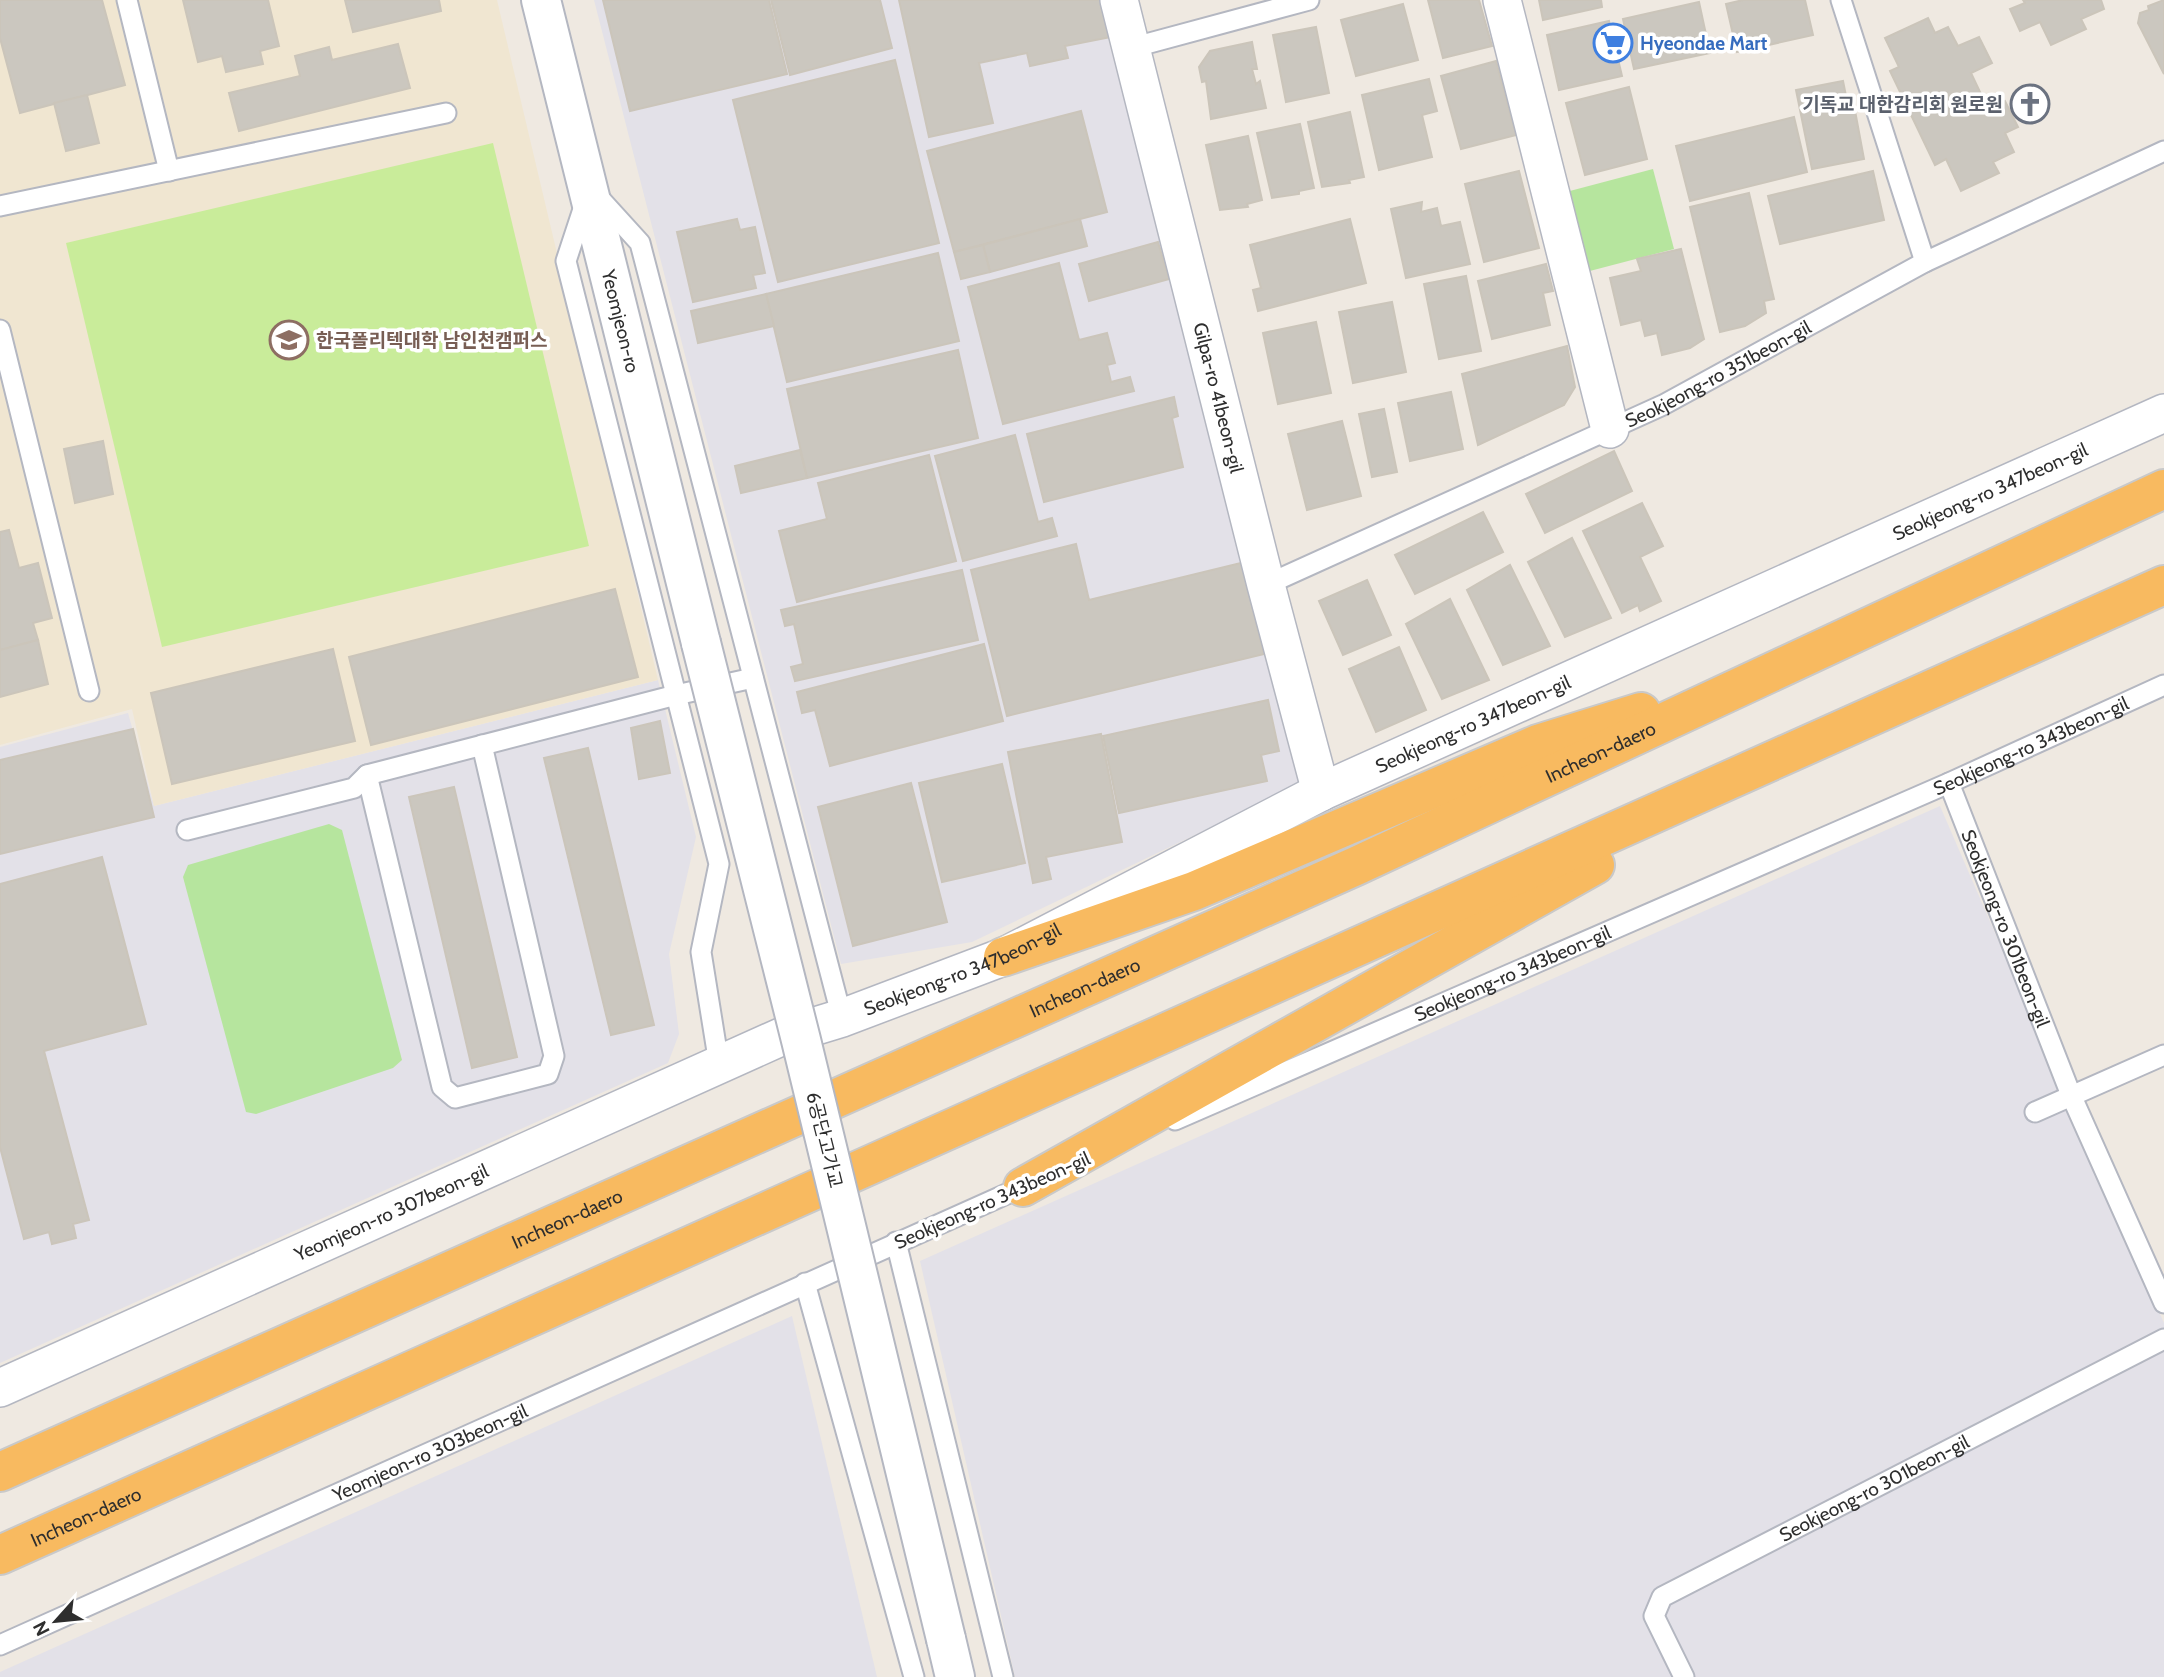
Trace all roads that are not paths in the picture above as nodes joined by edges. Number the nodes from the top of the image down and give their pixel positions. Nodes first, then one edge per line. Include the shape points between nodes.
1 (127, 0) edge
2 (541, 0) edge
3 (1119, 0) edge
4 (1309, 0) edge
5 (1502, 0) edge
6 (1841, 0) edge
7 (1131, 48) junction
8 (446, 113) dead end
9 (2164, 151) edge
10 (169, 171) junction
11 (590, 188) junction
12 (0, 206) edge
13 (1925, 262) junction
14 (0, 330) edge
15 (2164, 413) edge
16 (1610, 429) junction
17 (2164, 489) edge
18 (1266, 585) junction
19 (2164, 585) edge
20 (701, 643) joint
21 (1784, 669) junction
22 (753, 678) junction
23 (2164, 685) edge
24 (89, 691) dead end
25 (676, 695) junction
26 (482, 745) junction
27 (1808, 746) junction
28 (367, 775) junction
29 (1949, 783) junction
30 (1321, 792) junction
31 (187, 830) dead end
32 (1003, 957) junction
33 (842, 1018) junction
34 (783, 1036) joint
35 (2164, 1055) edge
36 (719, 1064) junction
37 (2071, 1095) junction
38 (2035, 1112) dead end
39 (1023, 1187) junction
40 (896, 1242) junction
41 (858, 1259) joint
42 (805, 1283) junction
43 (2164, 1303) edge
44 (2164, 1339) edge
45 (0, 1388) edge
46 (0, 1472) edge
47 (0, 1556) edge
48 (0, 1645) edge
49 (914, 1677) edge
50 (955, 1677) edge
51 (1003, 1677) edge
52 (1684, 1677) edge

1 - 10 lane
2 - 11 street, Yeomjeon-ro
3 - 7 street, Gilpa-ro 41beon-gil
4 - 7 lane
5 - 16 street
6 - 13 lane
7 - 18 street, Gilpa-ro 41beon-gil
8 - 10 lane
9 - 13 lane, Seokjeong-ro 351beon-gil
10 - 12 lane
11 - 20 street, Yeomjeon-ro
11 - 22 lane via 640,243
11 - 25 lane via 566,261
13 - 16 lane, Seokjeong-ro 351beon-gil via 1710,380
14 - 24 lane
15 - 30 street, Seokjeong-ro 347beon-gil
16 - 18 lane, Seokjeong-ro 351beon-gil
17 - 21 highway, Incheon-daero
18 - 30 street, Gilpa-ro 41beon-gil
19 - 27 highway, Incheon-daero
20 - 50 street, 6공단고가교, bridge
21 - 32 highway via 1538,744 1194,891
21 - 46 highway, Incheon-daero via 1344,872
22 - 25 lane
22 - 33 lane
23 - 29 lane, Seokjeong-ro 343beon-gil
25 - 26 lane
25 - 36 lane via 719,864 701,952
26 - 28 lane
26 - 28 lane via 554,1056 548,1074 455,1098 442,1087
27 - 39 highway
27 - 47 highway, Incheon-daero
28 - 31 lane via 354,788
29 - 37 lane, Seokjeong-ro 301beon-gil
29 - 39 lane, Seokjeong-ro 343beon-gil
30 - 32 street, Seokjeong-ro 347beon-gil
32 - 33 street, Seokjeong-ro 347beon-gil
33 - 34 street, Seokjeong-ro 347beon-gil
34 - 36 street, Yeomjeon-ro 307beon-gil
35 - 37 lane
36 - 45 street, Yeomjeon-ro 307beon-gil
37 - 38 lane
37 - 43 lane, Seokjeong-ro 301beon-gil
39 - 40 lane, Seokjeong-ro 343beon-gil
40 - 41 lane, Seokjeong-ro 343beon-gil
40 - 51 lane
41 - 42 lane, Yeomjeon-ro 303beon-gil
42 - 48 lane, Yeomjeon-ro 303beon-gil
42 - 49 lane
44 - 52 lane, Seokjeong-ro 301beon-gil via 1662,1597 1654,1616

